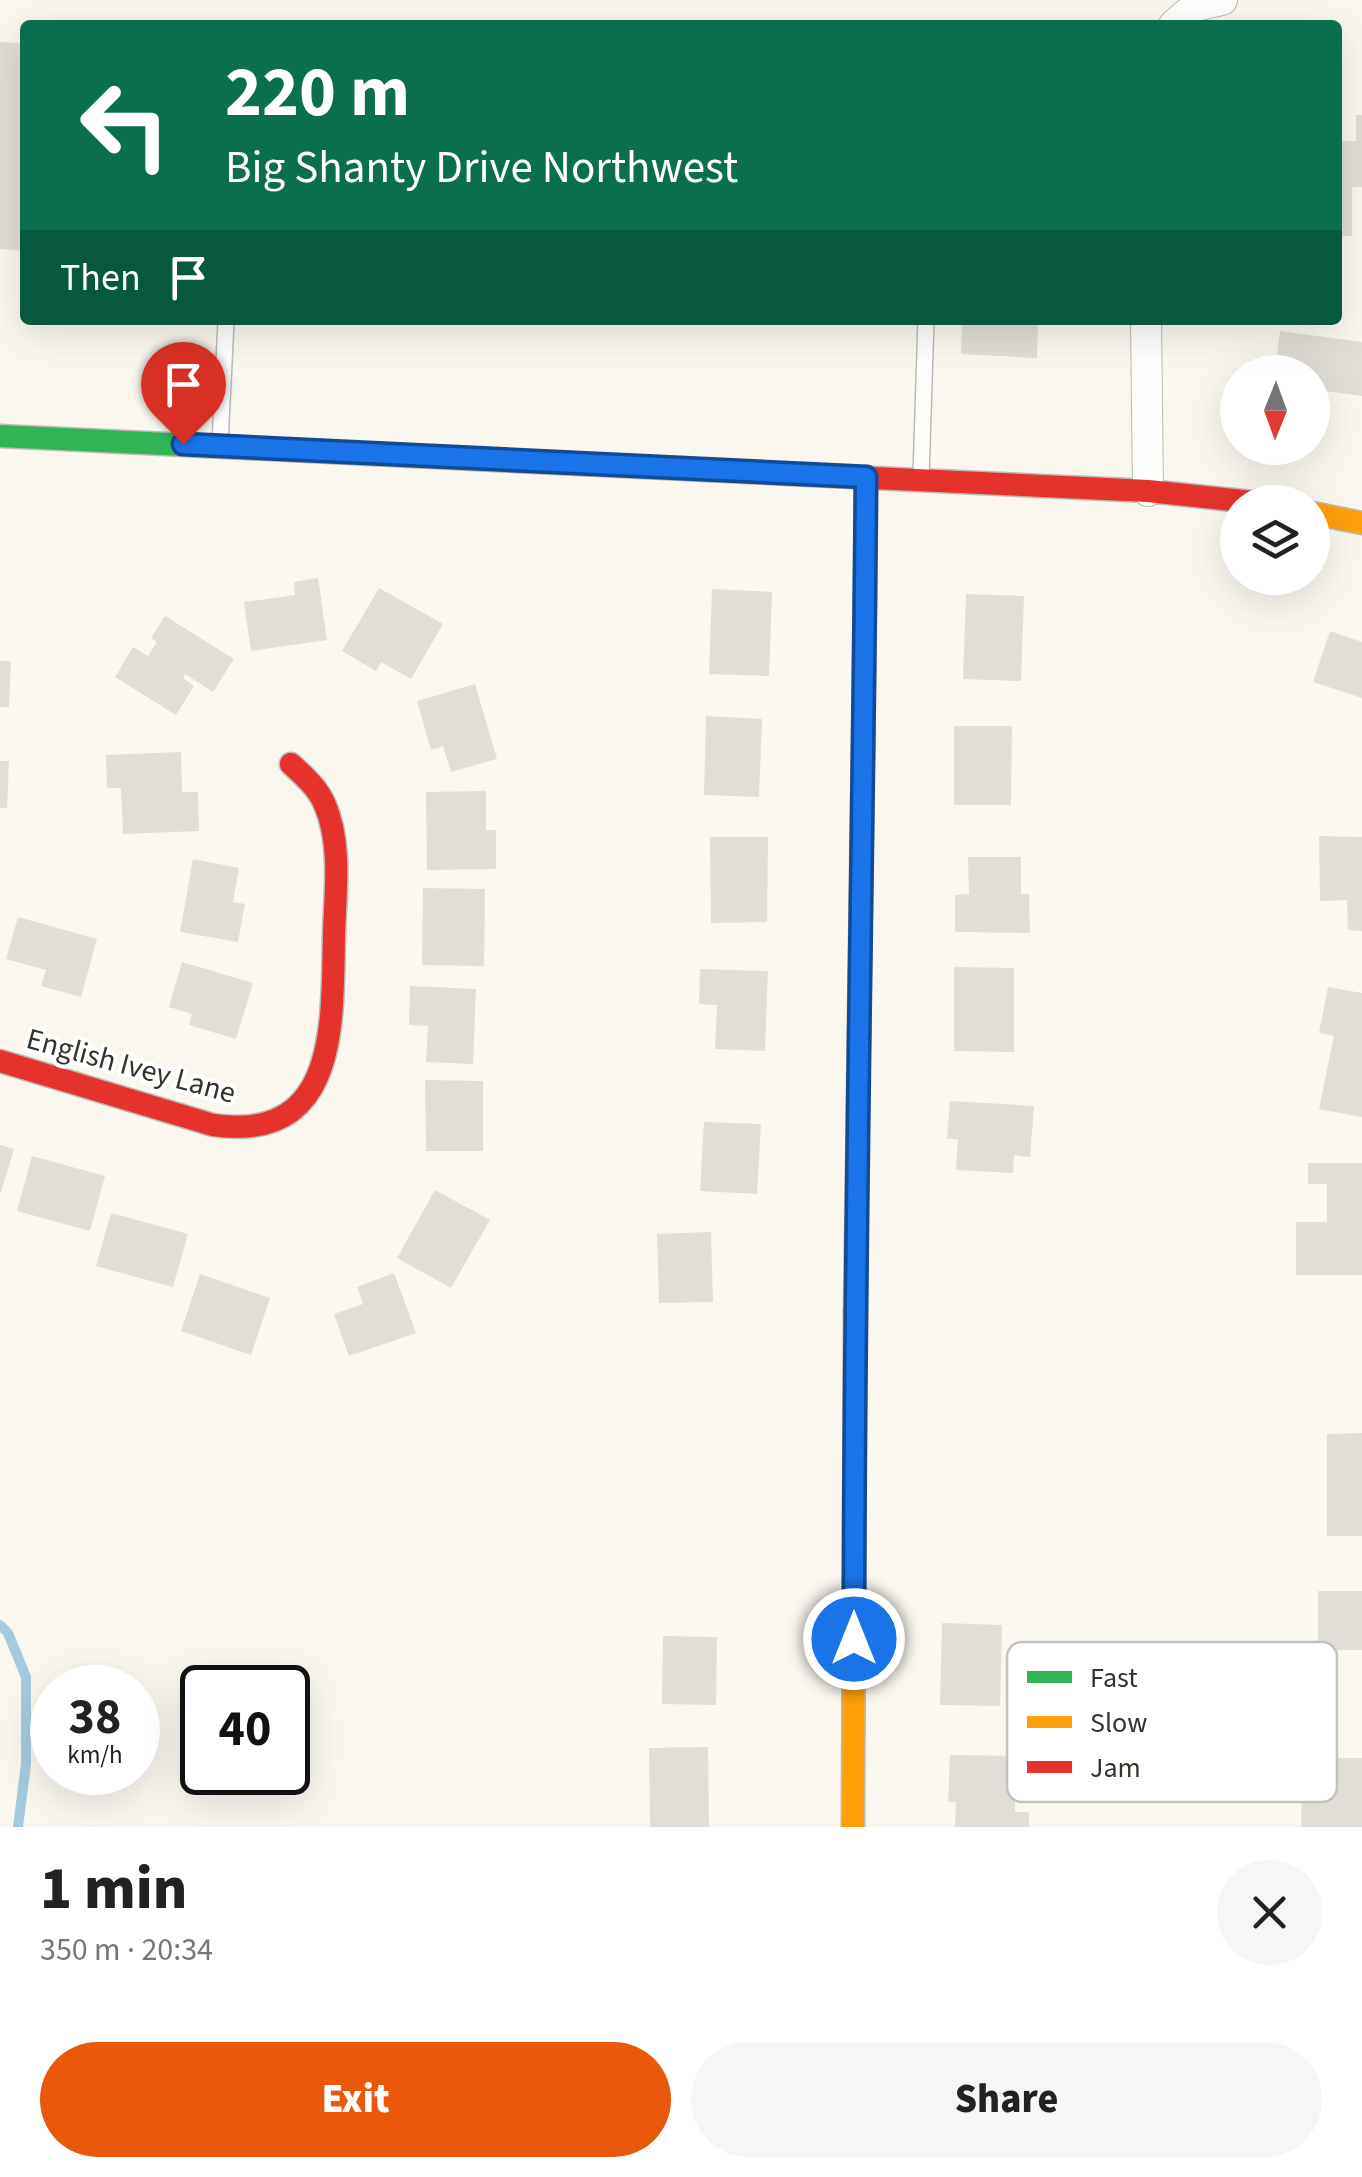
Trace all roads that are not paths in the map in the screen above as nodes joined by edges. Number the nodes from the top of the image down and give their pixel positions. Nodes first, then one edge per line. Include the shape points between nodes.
1 (1222, 0) edge
2 (1180, 20) edge
3 (226, 325) edge
4 (926, 325) edge
5 (1146, 325) edge
6 (0, 436) edge
7 (220, 446) junction
8 (866, 477) junction
9 (921, 480) junction
10 (1148, 490) junction
11 (1220, 498) edge
12 (1330, 517) edge
13 (1362, 523) edge
14 (291, 764) dead end
15 (0, 1060) edge
16 (852, 1827) edge

1 - 2 street via 1196,6
3 - 7 lane
4 - 9 lane
5 - 10 street
6 - 7 street
7 - 8 street
8 - 9 street
8 - 16 street
9 - 10 street
10 - 11 street
12 - 13 street
14 - 15 street, English Ivey Lane via 327,808 334,859 330,1028 318,1074 302,1100 277,1121 231,1128

